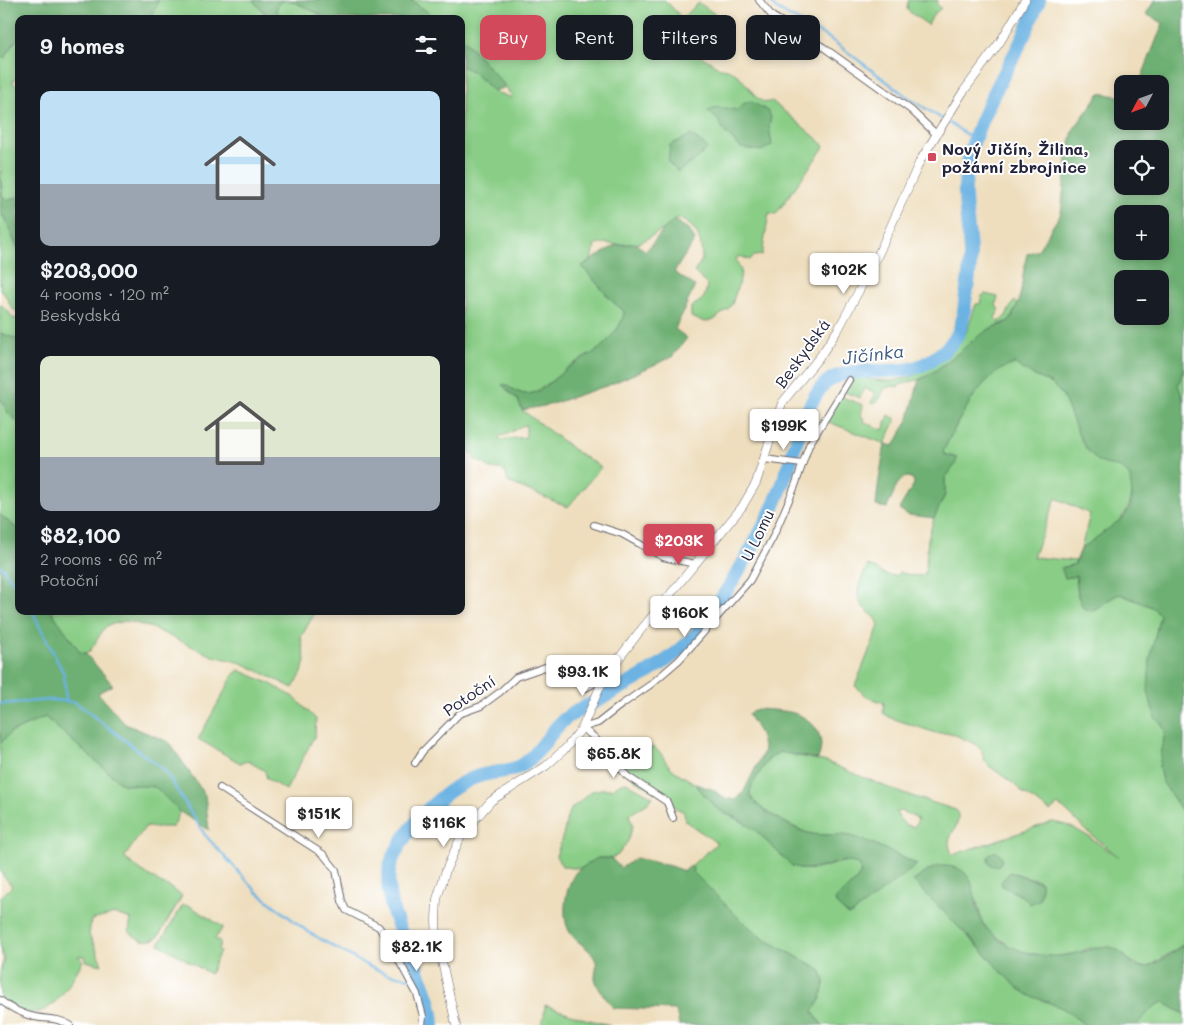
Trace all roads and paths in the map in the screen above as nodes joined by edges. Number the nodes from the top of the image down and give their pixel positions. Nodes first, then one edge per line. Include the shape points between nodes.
1 (758, 0) edge
2 (1024, 0) edge
3 (938, 131) junction
4 (849, 380) dead end
5 (764, 459) junction
6 (802, 464) junction
7 (594, 525) dead end
8 (695, 564) junction
9 (603, 681) junction
10 (582, 728) junction
11 (415, 763) dead end
12 (220, 788) dead end
13 (673, 818) dead end
14 (0, 1000) edge
15 (70, 1025) edge
16 (422, 1025) edge
17 (456, 1025) edge

1 - 3 street via 772,16 823,47
2 - 3 street, Beskydská via 1000,42
3 - 5 street, Beskydská via 920,161 878,255 839,328 782,403
4 - 6 street, U Lomu via 809,445
5 - 6 street
5 - 8 street, Beskydská via 756,483 742,507
6 - 10 street, U Lomu via 773,536 750,580 679,660 598,723
7 - 8 street via 622,534 663,556
8 - 9 street, Beskydská via 631,641
9 - 10 street, Beskydská
9 - 11 street, Potoční via 586,688 545,667 516,677 481,706 459,714
10 - 13 street via 595,738 626,776 667,802
10 - 17 street via 546,766 498,796 478,815 462,834 446,870 438,899 437,939
12 - 16 street via 330,861 338,877 343,906 349,913 379,927 398,958 417,994
14 - 15 street via 10,1008 35,1017 59,1019

